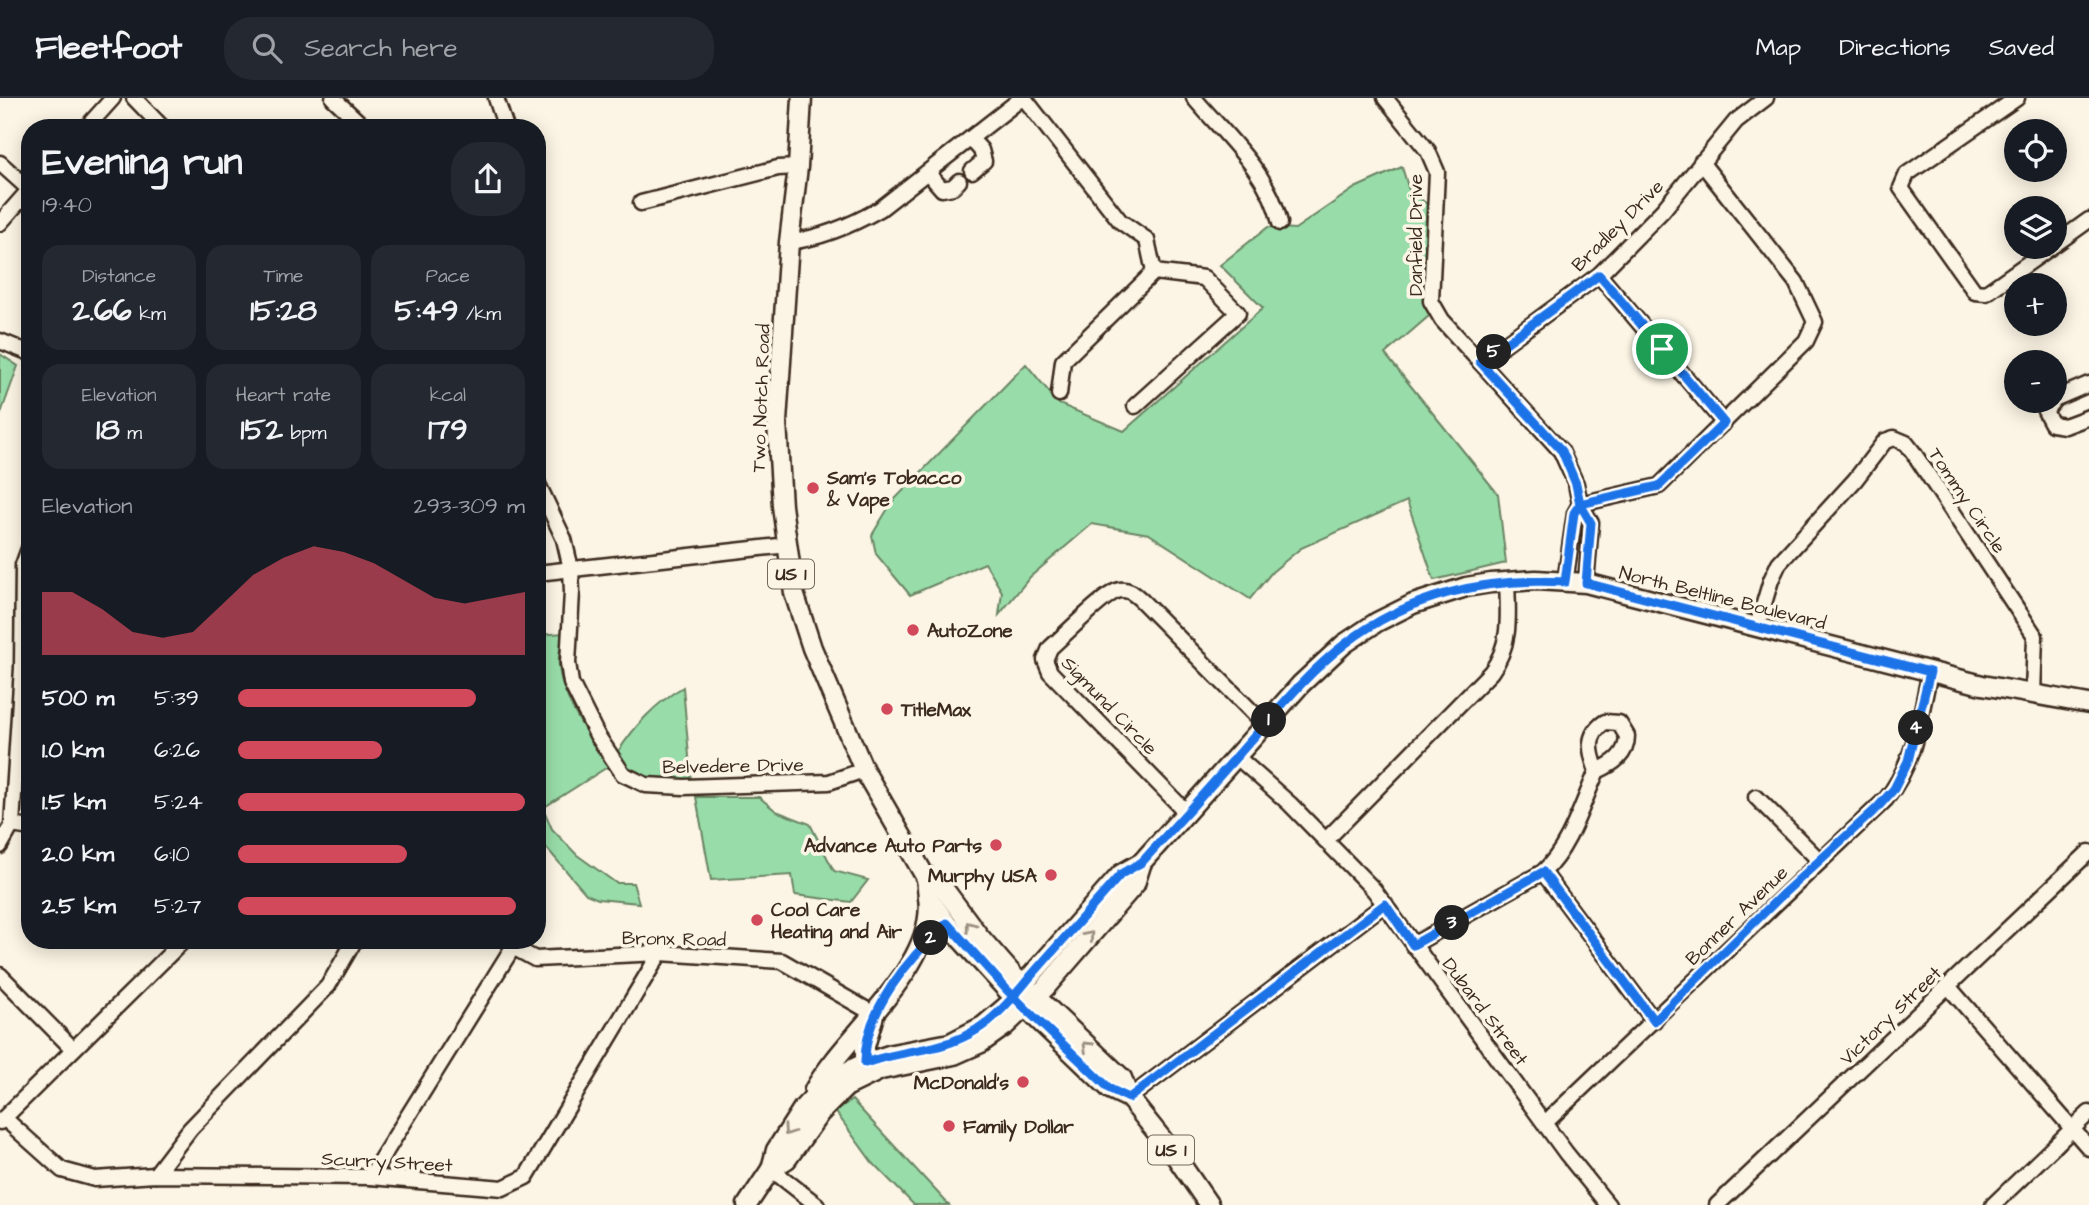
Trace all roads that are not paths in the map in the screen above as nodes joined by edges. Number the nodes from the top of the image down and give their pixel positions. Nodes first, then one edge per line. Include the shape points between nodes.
1 (113, 98) edge
2 (134, 98) edge
3 (333, 98) edge
4 (496, 98) edge
5 (802, 98) edge
6 (1023, 98) edge
7 (1194, 98) edge
8 (1385, 98) edge
9 (1766, 98) edge
10 (2017, 98) edge
11 (94, 119) edge
12 (154, 119) edge
13 (355, 119) edge
14 (503, 119) edge
15 (971, 139) junction
16 (1701, 162) junction
17 (0, 163) edge
18 (798, 167) junction
19 (972, 171) dead end
20 (928, 173) junction
21 (21, 181) edge
22 (959, 181) dead end
23 (21, 199) edge
24 (641, 203) dead end
25 (2089, 220) edge
26 (0, 223) edge
27 (1280, 223) dead end
28 (2067, 236) edge
29 (789, 242) junction
30 (2034, 259) edge
31 (1154, 272) junction
32 (1599, 275) junction
33 (0, 341) edge
34 (21, 349) edge
35 (1480, 362) junction
36 (2089, 384) edge
37 (1059, 394) dead end
38 (2067, 394) edge
39 (1135, 406) dead end
40 (2046, 413) edge
41 (2089, 417) edge
42 (1724, 423) junction
43 (546, 501) edge
44 (1580, 504) junction
45 (788, 545) junction
46 (571, 569) junction
47 (546, 571) edge
48 (1507, 581) junction
49 (1565, 582) junction
50 (1586, 583) junction
51 (1757, 627) junction
52 (1930, 672) junction
53 (2033, 694) junction
54 (2089, 704) edge
55 (21, 725) edge
56 (1265, 725) junction
57 (1237, 757) junction
58 (864, 771) junction
59 (1597, 771) dead end
60 (1756, 797) dead end
61 (1187, 813) junction
62 (12, 825) junction
63 (21, 826) edge
64 (1326, 840) junction
65 (0, 846) edge
66 (2089, 852) edge
67 (1819, 860) junction
68 (1543, 872) junction
69 (926, 878) junction
70 (928, 897) junction
71 (1385, 904) junction
72 (947, 923) junction
73 (1413, 945) junction
74 (920, 948) junction
75 (175, 949) edge
76 (350, 949) edge
77 (508, 949) edge
78 (518, 949) edge
79 (660, 953) junction
80 (0, 975) edge
81 (1948, 986) junction
82 (1025, 996) junction
83 (874, 1014) junction
84 (1654, 1021) junction
85 (73, 1049) junction
86 (865, 1070) junction
87 (1129, 1098) junction
88 (803, 1108) junction
89 (2089, 1113) edge
90 (2, 1120) edge
91 (1545, 1123) junction
92 (2073, 1129) junction
93 (2089, 1148) edge
94 (771, 1169) junction
95 (155, 1175) junction
96 (370, 1177) junction
97 (747, 1205) edge
98 (817, 1205) edge
99 (1209, 1205) edge
100 (1608, 1205) edge
101 (1717, 1205) edge
102 (1993, 1205) edge

1 - 11 street
2 - 12 street
3 - 13 street
4 - 14 street
5 - 18 main road, Two Notch Road / US 1
6 - 15 street
6 - 31 street via 1120,221 1147,240
7 - 27 street via 1255,170
8 - 35 street, Danfield Drive via 1428,151 1437,172 1431,301
9 - 16 street, Bradley Drive via 1736,121
10 - 30 street via 1907,174 1901,188 1975,292 1986,293
15 - 19 street via 984,161
15 - 20 street
16 - 32 street, Bradley Drive via 1663,210
16 - 42 street via 1796,282 1815,322 1806,341
17 - 21 street
18 - 24 street
18 - 29 main road, Two Notch Road / US 1
20 - 22 street via 942,189
20 - 29 street via 855,223
23 - 26 street
25 - 28 street
29 - 45 main road, Two Notch Road / US 1 via 777,442
31 - 37 street via 1063,361
31 - 39 street via 1204,278 1238,313
32 - 35 street, Bradley Drive
32 - 42 street
33 - 34 street
35 - 44 street, Danfield Drive via 1562,451
36 - 38 street
40 - 41 street via 2052,424 2064,426
42 - 44 street via 1659,486
43 - 46 street, Belvedere Drive
44 - 49 street via 1574,513
44 - 50 street, Danfield Drive via 1591,523
45 - 46 street
45 - 58 main road, Two Notch Road / US 1 via 793,593
46 - 47 street
46 - 58 street, Belvedere Drive via 571,683 607,753 629,778 646,785 803,783 829,782
48 - 49 main road, North Beltline Boulevard
48 - 56 main road, North Beltline Boulevard via 1430,598 1377,622 1323,662
48 - 64 street via 1508,631 1499,661
49 - 50 main road, North Beltline Boulevard
50 - 51 main road, North Beltline Boulevard
51 - 52 main road, North Beltline Boulevard
51 - 53 street, Tommy Circle via 1779,563 1885,441 1894,438 1913,452 2035,636
52 - 53 main road, North Beltline Boulevard
52 - 67 street, Bonner Avenue via 1900,781
53 - 54 main road, North Beltline Boulevard
55 - 62 street
56 - 57 main road, North Beltline Boulevard
56 - 61 street, Sigmund Circle via 1127,590 1108,595 1050,648 1045,660 1050,672
57 - 61 main road, North Beltline Boulevard
57 - 64 street, Dubard Street
58 - 69 main road, Two Notch Road / US 1
59 - 68 street via 1560,852
60 - 67 street
61 - 82 main road, North Beltline Boulevard via 1142,862 1135,884
62 - 63 street
62 - 65 street
64 - 71 street, Dubard Street
66 - 81 street, Victory Street
67 - 84 street, Bonner Avenue
68 - 73 street
68 - 84 street
69 - 70 main road, Two Notch Road / US 1
82 -> 69 main road, Two Notch Road via 944,889
70 - 72 main road, Two Notch Road / US 1
70 - 74 main road via 929,922
71 - 73 street, Dubard Street
71 - 87 street
72 - 74 main road
72 - 82 main road, Two Notch Road / US 1
73 - 91 street, Dubard Street
74 - 83 main road
75 - 85 street
76 - 95 street via 328,986 190,1129
77 - 96 street
78 - 79 street, Bronx Road via 535,960
79 - 83 street, Bronx Road via 782,961
79 - 96 street, Scurry Street via 526,1177 503,1188
80 - 85 street
81 - 92 street
81 - 101 street, Victory Street
82 - 86 main road, North Beltline Boulevard via 995,1034 962,1052 933,1061
82 - 87 main road, Two Notch Road / US 1 via 1122,1078
83 - 86 main road via 865,1045
83 - 88 main road via 824,1073
84 - 91 street, Bonner Avenue
85 - 90 street
86 - 88 main road via 837,1077
86 - 94 main road via 832,1100 787,1159
87 - 99 main road, Two Notch Road / US 1
88 -> 94 main road via 776,1150
89 - 92 street
90 - 95 street, Scurry Street via 62,1170 95,1179
91 - 100 street, Dubard Street
92 - 93 street
92 - 102 street
94 - 97 main road
94 - 98 street
95 - 96 street, Scurry Street

